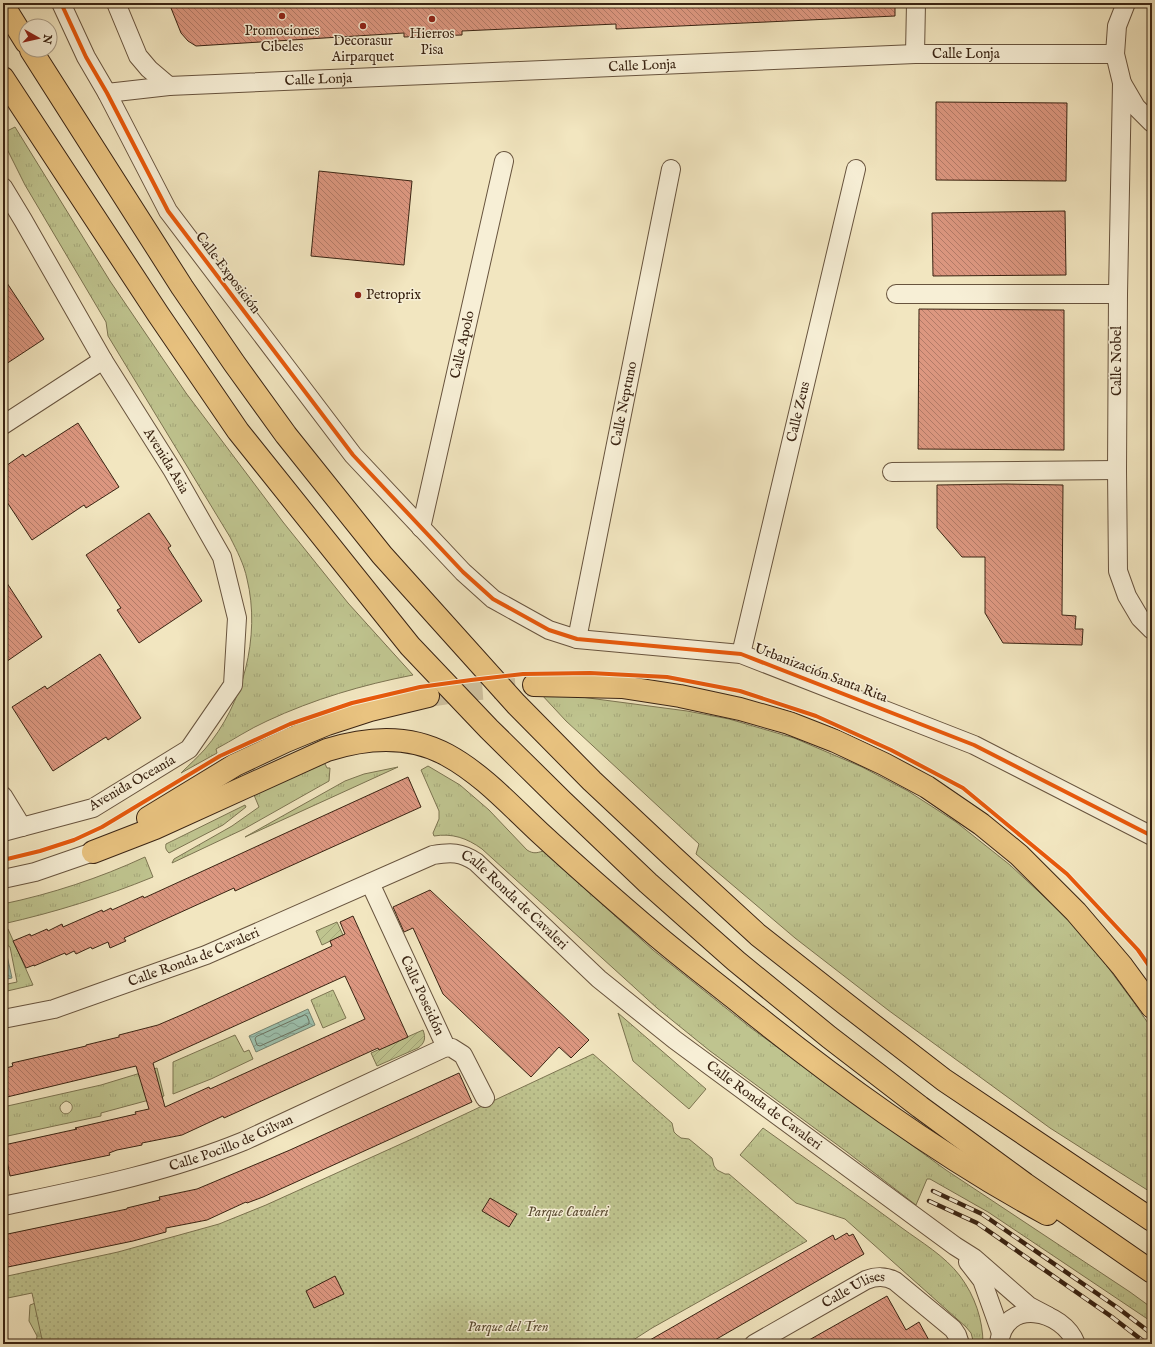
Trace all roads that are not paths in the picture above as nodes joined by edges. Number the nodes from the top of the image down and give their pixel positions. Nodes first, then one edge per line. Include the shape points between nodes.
1 (61, 3) edge
2 (116, 3) edge
3 (916, 3) edge
4 (1126, 3) edge
5 (3, 5) edge
6 (18, 29) edge
7 (915, 54) junction
8 (1115, 54) junction
9 (138, 56) junction
10 (36, 58) edge
11 (3, 78) edge
12 (1122, 82) junction
13 (170, 86) junction
14 (125, 91) junction
15 (107, 93) junction
16 (1152, 123) edge
17 (504, 160) dead end
18 (671, 169) dead end
19 (856, 169) dead end
20 (3, 187) edge
21 (896, 294) dead end
22 (1118, 294) junction
23 (103, 360) junction
24 (3, 425) edge
25 (1117, 470) junction
26 (892, 472) dead end
27 (421, 528) junction
28 (1152, 630) edge
29 (577, 639) junction
30 (741, 654) junction
31 (534, 685) tunnel mouth
32 (428, 696) tunnel mouth
33 (189, 749) joint
34 (3, 796) edge
35 (22, 827) junction
36 (3, 832) edge
37 (1152, 836) edge
38 (93, 852) junction
39 (3, 879) edge
40 (370, 883) junction
41 (1152, 1007) edge
42 (3, 1019) edge
43 (446, 1047) junction
44 (485, 1098) dead end
45 (3, 1206) edge
46 (1152, 1220) edge
47 (955, 1246) junction
48 (1146, 1268) edge
49 (1048, 1316) junction
50 (1000, 1338) edge
51 (754, 1344) edge
52 (960, 1344) edge
53 (1076, 1344) edge

1 - 15 street, Calle Exposición via 86,57
2 - 9 street
3 - 7 street
4 - 8 street via 1117,26
5 - 6 main road
7 - 8 street, Calle Lonja
7 - 13 street, Calle Lonja
8 - 12 street
9 - 13 street
9 - 14 street via 134,77 130,87
10 - 46 main road via 182,286 286,435 382,555 516,704 603,791 758,935 944,1080
11 - 48 main road via 238,431 410,646 489,729 648,884 736,961 920,1107
12 - 16 street via 1136,107
12 - 22 street, Calle Nobel
13 - 14 street, Calle Lonja
14 - 15 street, Calle Lonja
15 - 27 street, Calle Exposición via 168,211 353,455
17 - 27 street, Calle Apolo
18 - 29 street, Calle Neptuno
19 - 30 street, Calle Zeus
20 - 23 street, Avenida Asia
21 - 22 street
22 - 25 street, Calle Nobel
23 - 24 street
23 - 33 street, Avenida Asia via 173,471 222,557 237,618 233,685
25 - 26 street
25 - 28 street, Calle Nobel via 1118,571 1127,596 1140,618
27 - 29 street, Urbanización Santa Rita via 493,599 549,630
29 - 30 street, Urbanización Santa Rita
30 - 37 street, Urbanización Santa Rita via 974,745
31 - 41 main road via 622,687 740,709 835,741 884,764 927,787 981,824 1019,855 1076,912 1122,966
32 - 38 main road via 370,710 286,741 223,771
33 - 35 street, Avenida Oceanía via 93,808
34 - 35 street
35 - 36 street, Avenida Oceanía
38 - 39 street via 48,868
38 - 48 main road via 155,828 327,750 349,743 377,739 401,740 425,746 447,755 484,781 660,939 770,1028 858,1094 1011,1195
40 - 42 street, Calle Ronda de Cavaleri via 206,954 54,1009
40 - 43 street, Calle Poseidón
40 - 47 street, Calle Ronda de Cavaleri via 433,855 455,853 476,862 599,979 669,1035
43 - 44 street, Calle Poseidón via 463,1055
43 - 45 street, Calle Pocillo de Gilvan via 217,1152 135,1177
47 - 49 street, Calle Ronda de Cavaleri via 974,1258 1029,1306
47 - 50 street, Calle Ronda de Cavaleri via 982,1280
49 - 50 street via 1020,1314 1006,1324
49 - 53 street, Calle Ronda de Cavaleri via 1071,1333
51 - 52 street, Calle Ulises via 866,1280 881,1276 895,1281 953,1329

